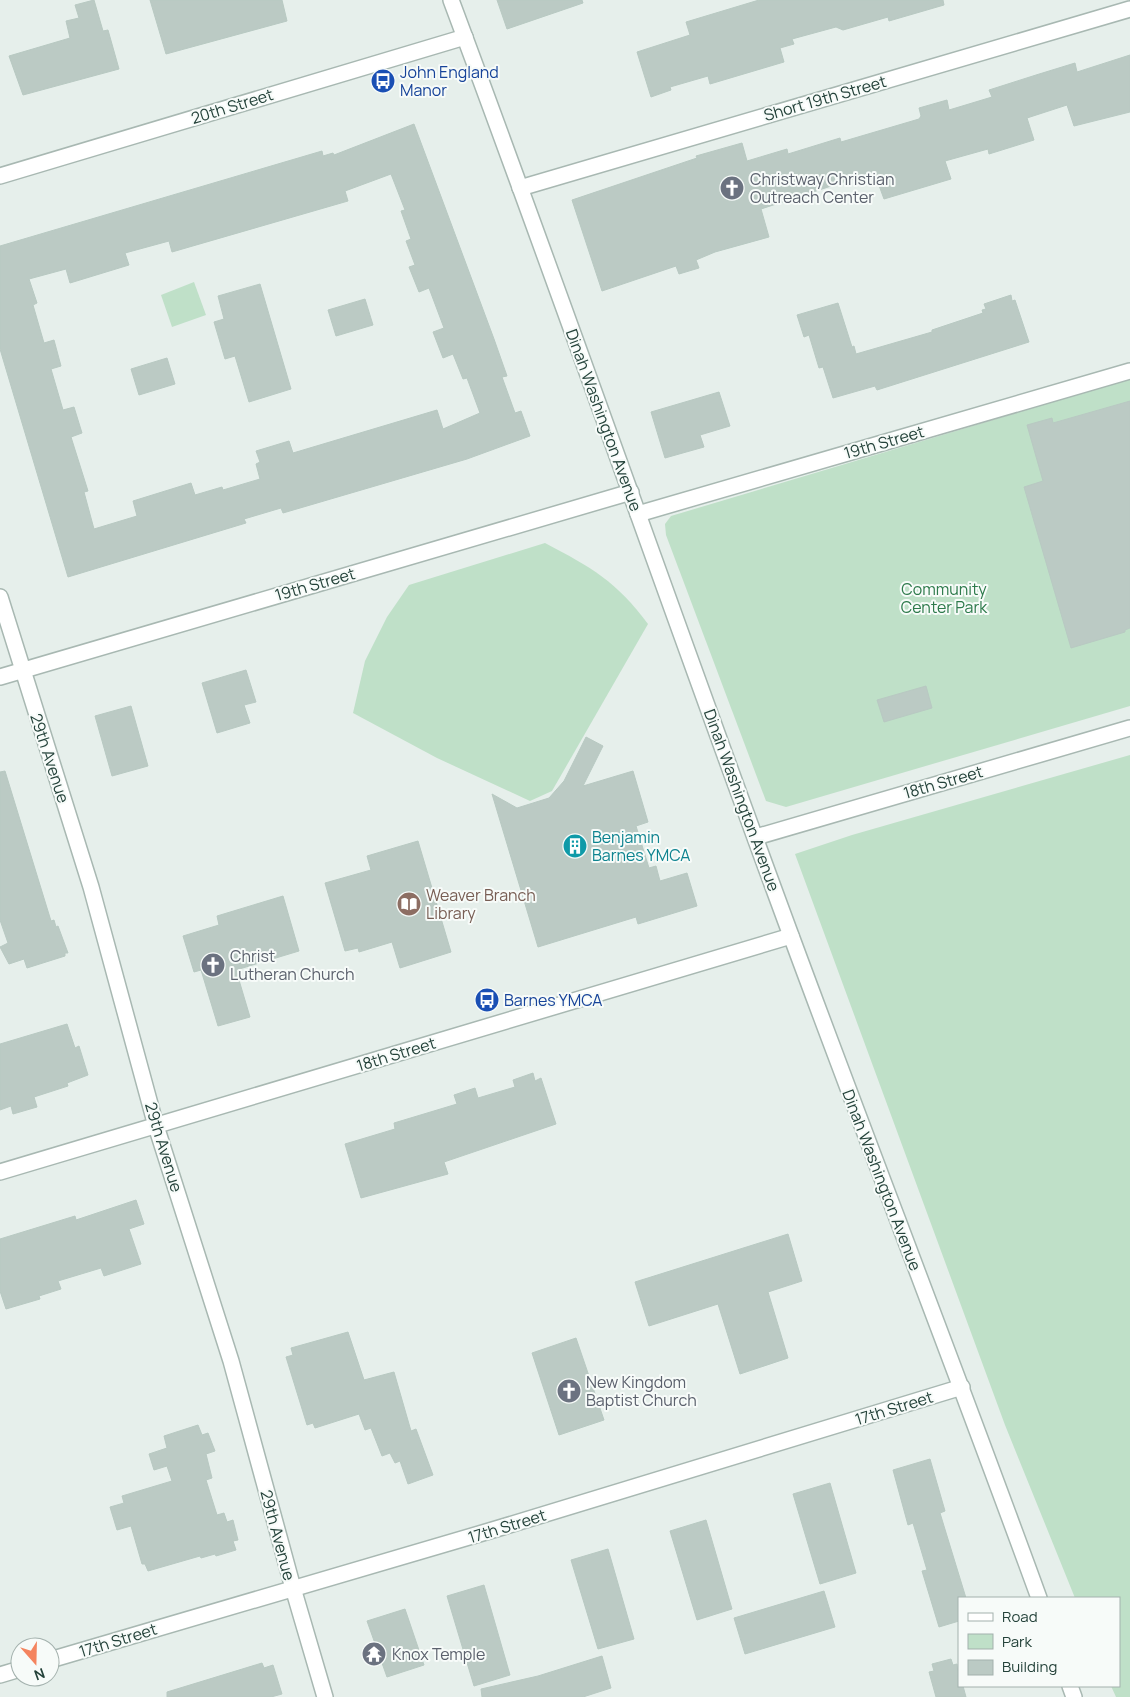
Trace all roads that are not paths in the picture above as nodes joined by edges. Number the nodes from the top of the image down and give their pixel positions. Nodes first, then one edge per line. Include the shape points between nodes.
1 (451, 0) edge
2 (1130, 9) edge
3 (465, 37) junction
4 (0, 176) edge
5 (520, 188) junction
6 (1130, 371) edge
7 (630, 492) junction
8 (638, 514) junction
9 (0, 597) edge
10 (22, 670) junction
11 (0, 676) edge
12 (1130, 728) edge
13 (756, 837) junction
14 (791, 936) junction
15 (156, 1126) junction
16 (0, 1172) edge
17 (962, 1387) junction
18 (292, 1588) junction
19 (1039, 1597) edge
20 (60, 1657) edge
21 (325, 1697) edge

1 - 3 street, Dinah Washington Avenue
2 - 5 street, Short 19th Street
3 - 4 street, 20th Street
3 - 5 street, Dinah Washington Avenue
5 - 7 street, Dinah Washington Avenue
6 - 8 street, 19th Street
7 - 8 street, Dinah Washington Avenue
7 - 10 street, 19th Street
8 - 13 street, Dinah Washington Avenue
9 - 10 street, 29th Avenue
10 - 11 street, 19th Street
10 - 15 street, 29th Avenue via 91,887
12 - 13 street, 18th Street
13 - 14 street, Dinah Washington Avenue
14 - 15 street, 18th Street
14 - 17 street, Dinah Washington Avenue
15 - 16 street, 18th Street
15 - 18 street, 29th Avenue via 231,1360
17 - 18 street, 17th Street
17 - 19 street, Dinah Washington Avenue
18 - 20 street, 17th Street
18 - 21 street, 29th Avenue

